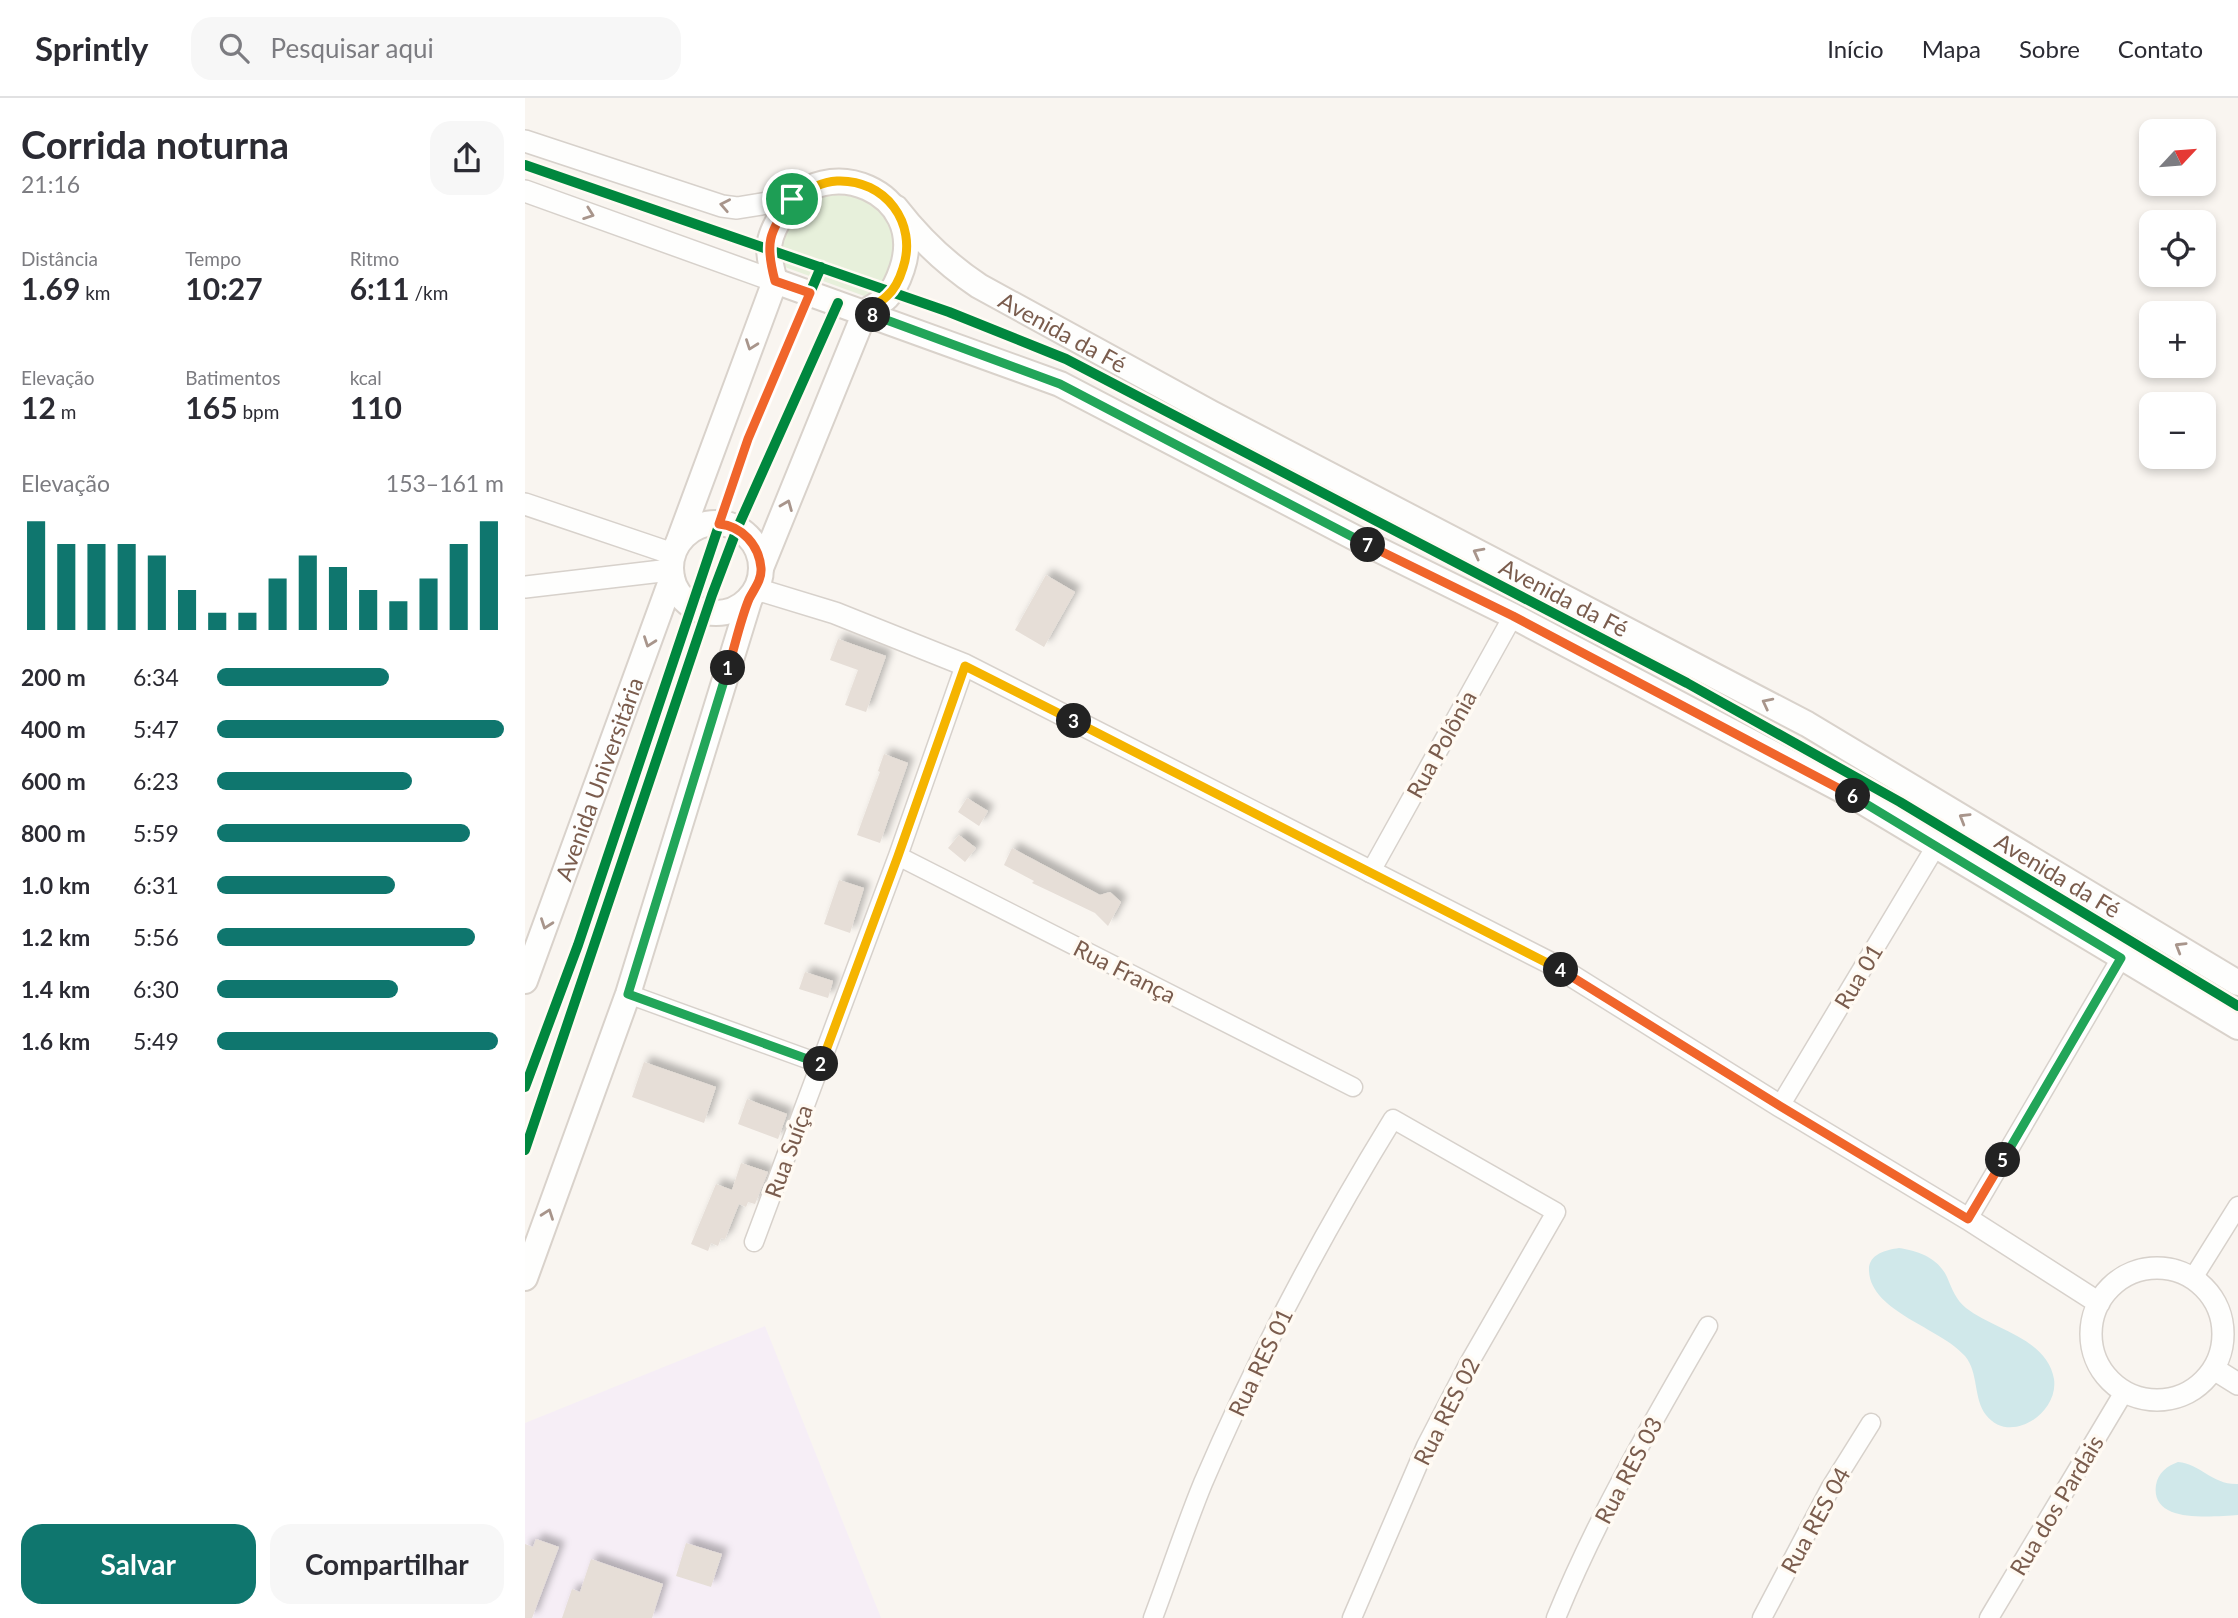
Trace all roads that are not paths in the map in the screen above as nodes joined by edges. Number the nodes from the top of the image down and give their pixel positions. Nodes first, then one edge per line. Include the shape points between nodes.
1 (525, 141) edge
2 (525, 191) edge
3 (792, 199) junction
4 (895, 208) junction
5 (775, 281) junction
6 (865, 312) junction
7 (525, 504) edge
8 (673, 561) junction
9 (756, 585) junction
10 (525, 587) edge
11 (1513, 616) junction
12 (965, 666) junction
13 (1936, 846) junction
14 (898, 856) junction
15 (1370, 873) junction
16 (2121, 958) junction
17 (525, 981) edge
18 (2238, 983) edge
19 (628, 994) junction
20 (2238, 1027) edge
21 (821, 1064) junction
22 (1353, 1087) dead end
23 (1780, 1106) junction
24 (1393, 1119) joint
25 (2238, 1206) edge
26 (1968, 1219) junction
27 (754, 1242) dead end
28 (525, 1278) edge
29 (2193, 1278) junction
30 (2099, 1303) junction
31 (1708, 1326) dead end
32 (2214, 1369) junction
33 (2238, 1384) edge
34 (2125, 1392) junction
35 (1871, 1423) dead end
36 (1153, 1618) edge
37 (1352, 1618) edge
38 (1556, 1618) edge
39 (1762, 1618) edge
40 (1989, 1618) edge

3 -> 1 street via 722,206
2 -> 5 street
3 - 4 main road via 836,181 859,183 877,191
3 - 5 main road, Avenida Universitária via 770,235
4 - 6 main road via 906,229 908,254 888,296
18 -> 4 main road, Avenida da Fé via 1807,724 979,286 935,253
5 - 6 main road
5 -> 8 main road, Avenida Universitária
9 -> 6 main road
6 - 11 main road, Avenida da Fé via 1060,384
7 - 8 street
8 - 9 main road via 683,598 709,613 739,607
8 - 9 main road via 697,528 724,524 755,546
8 - 10 street
8 -> 17 main road, Avenida Universitária
9 - 12 street
9 - 19 main road
11 - 13 main road, Avenida da Fé via 1853,796
11 - 15 street, Rua Polônia
12 - 14 street, Rua Suíça
12 - 15 street
13 - 16 main road, Avenida da Fé
13 - 23 street, Rua 01
14 - 21 street, Rua Suíça
14 - 22 street, Rua França
15 - 23 street via 1556,966
16 - 20 main road, Avenida da Fé
16 - 26 street
19 - 21 street
28 -> 19 main road
21 - 27 street, Rua Suíça
23 - 26 street
24 - 36 street, Rua RES 01 via 1321,1238 1256,1367 1203,1485
24 - 37 street, Rua RES 02 via 1556,1212 1426,1446
25 - 29 street
26 - 30 street
29 - 30 street via 2168,1269 2142,1270 2117,1282
29 - 32 street via 2207,1290 2223,1320 2224,1337
30 - 34 street via 2091,1327 2093,1353 2104,1376
31 - 38 street, Rua RES 03 via 1626,1472
32 - 33 street
32 - 34 street via 2197,1387 2174,1398 2149,1400
34 - 40 street, Rua dos Pardais
35 - 39 street, Rua RES 04 via 1824,1499

